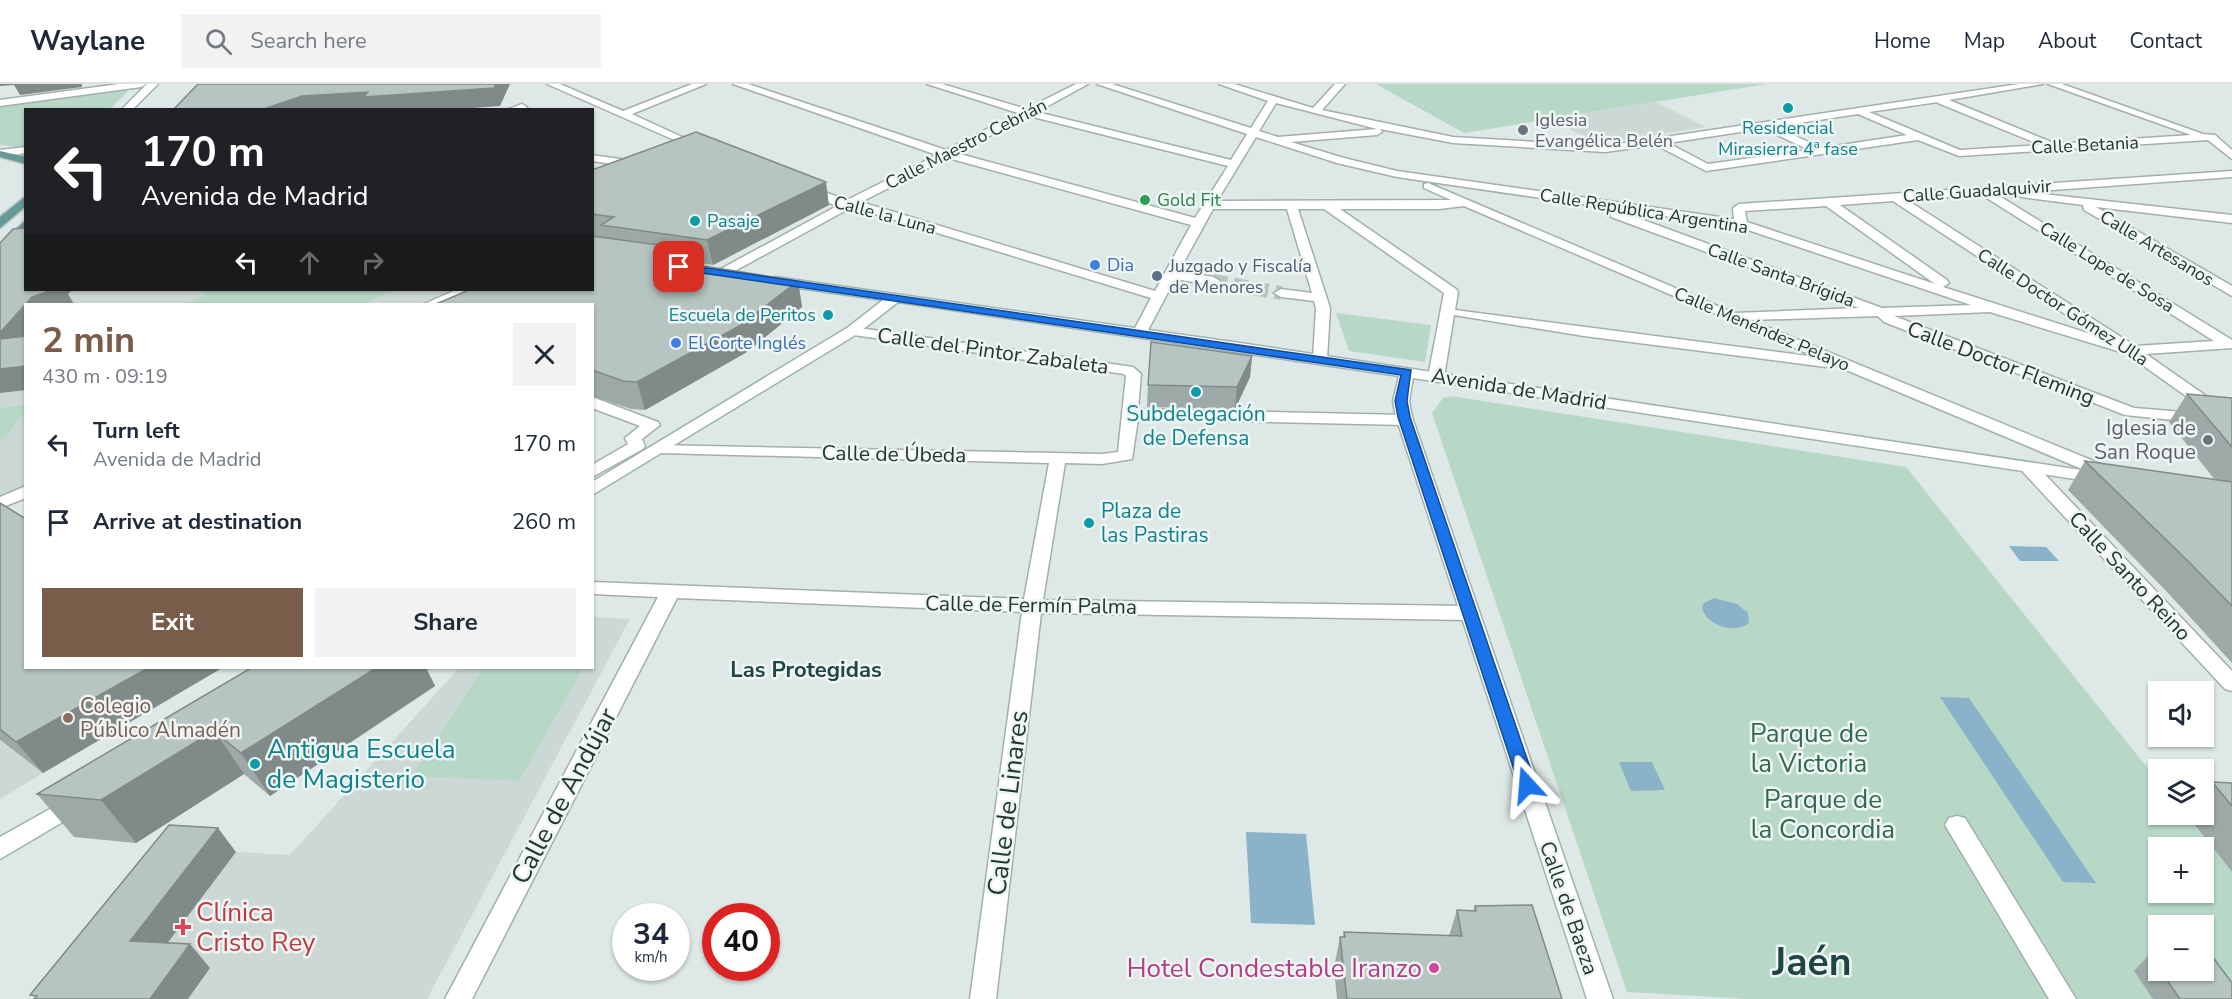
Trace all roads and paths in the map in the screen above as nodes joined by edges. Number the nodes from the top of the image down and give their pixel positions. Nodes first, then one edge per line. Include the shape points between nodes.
1 (141, 84) edge
2 (153, 84) edge
3 (552, 84) edge
4 (701, 84) edge
5 (738, 84) edge
6 (932, 84) edge
7 (1083, 84) edge
8 (1102, 84) edge
9 (1224, 84) edge
10 (1340, 84) edge
11 (2038, 84) edge
12 (2053, 84) edge
13 (1274, 99) junction
14 (1941, 100) junction
15 (0, 103) edge
16 (522, 107) dead end
17 (128, 108) edge
18 (518, 108) edge
19 (1315, 112) junction
20 (1861, 112) junction
21 (1027, 113) junction
22 (621, 115) junction
23 (1361, 128) junction
24 (1775, 130) dead end
25 (1251, 132) junction
26 (1920, 137) junction
27 (2211, 137) junction
28 (1275, 140) junction
29 (1659, 142) junction
30 (2232, 142) edge
31 (1811, 147) dead end
32 (2057, 147) junction
33 (24, 150) edge
34 (0, 153) edge
35 (946, 154) junction
36 (684, 156) edge
37 (2232, 156) edge
38 (594, 158) edge
39 (24, 160) edge
40 (1234, 164) junction
41 (0, 166) edge
42 (24, 170) edge
43 (1397, 174) junction
44 (2232, 174) edge
45 (634, 175) edge
46 (792, 185) edge
47 (1989, 191) junction
48 (1893, 196) junction
49 (24, 201) edge
50 (1466, 201) junction
51 (1580, 201) junction
52 (1827, 201) junction
53 (851, 202) junction
54 (2081, 203) junction
55 (1210, 205) junction
56 (1292, 207) junction
57 (1328, 207) junction
58 (2227, 218) edge
59 (0, 224) edge
60 (1198, 224) junction
61 (1741, 224) junction
62 (24, 226) edge
63 (2232, 228) edge
64 (0, 251) edge
65 (1170, 274) junction
66 (743, 277) edge
67 (765, 279) edge
68 (1212, 281) tunnel mouth
69 (2229, 289) edge
70 (464, 291) edge
71 (1281, 293) tunnel mouth
72 (1958, 295) junction
73 (1159, 296) junction
74 (895, 298) junction
75 (1320, 298) junction
76 (434, 303) edge
77 (1996, 309) junction
78 (1881, 312) junction
79 (1459, 313) dead end
80 (1729, 316) junction
81 (1779, 316) junction
82 (852, 332) junction
83 (1140, 332) junction
84 (1787, 340) junction
85 (2231, 344) edge
86 (2132, 351) junction
87 (1320, 359) junction
88 (1852, 366) junction
89 (1407, 372) junction
90 (1436, 377) junction
91 (594, 403) edge
92 (1130, 414) junction
93 (1405, 420) junction
94 (2232, 421) edge
95 (661, 448) junction
96 (1058, 458) junction
97 (2029, 468) junction
98 (594, 471) edge
99 (2118, 479) joint
100 (594, 489) edge
101 (24, 492) edge
102 (0, 503) edge
103 (594, 588) edge
104 (670, 593) junction
105 (1032, 606) junction
106 (1469, 613) junction
107 (2232, 684) edge
108 (92, 793) edge
109 (1957, 825) dead end
110 (0, 849) edge
111 (458, 999) edge
112 (983, 999) edge
113 (1600, 999) edge
114 (2063, 999) edge

1 - 15 street
2 - 17 street
3 - 22 street
4 - 22 street
5 - 35 street
6 - 21 street
7 - 21 street, Calle Maestro Cebrián
8 - 25 street, Calle República Argentina
9 - 13 street
10 - 19 street
11 - 14 street
12 - 27 street
13 - 19 street
13 - 25 street
14 - 20 street
14 - 32 street
16 - 18 street
19 - 23 street
20 - 26 street
20 - 29 street
21 - 35 street, Calle Maestro Cebrián
21 - 40 street
22 - 36 street via 708,150
23 - 28 street
23 - 29 street via 1453,140 1605,149
24 - 31 street
25 - 28 street, Calle República Argentina
25 - 40 street
26 - 29 street via 1706,168
26 - 32 street, Calle Betania via 1959,153
27 - 30 street
27 - 32 street, Calle Betania
27 - 37 street
28 - 43 street, Calle República Argentina
33 - 34 street
34 - 39 main road
35 - 53 street, Calle Maestro Cebrián
35 - 60 street
38 - 45 street via 655,166
40 - 55 street
41 - 42 main road
43 - 50 street, Calle Menéndez Pelayo
43 - 51 street, Calle República Argentina
44 - 47 street, Calle Guadalquivir
46 - 53 street, Calle la Luna via 834,202
47 - 48 street, Calle Guadalquivir
47 - 54 street
47 - 85 street, Calle Lope de Sosa
48 - 52 street, Calle Guadalquivir
48 - 86 street, Calle Doctor Gómez Ulla
49 - 59 main road
50 - 57 street
50 - 80 street, Calle Menéndez Pelayo
51 - 61 street, Calle República Argentina
51 - 78 street, Calle Santa Brígida
52 - 61 street, Calle Guadalquivir via 1739,208
52 - 72 street
53 - 66 street, Calle Maestro Cebrián via 716,273
53 - 73 street, Calle la Luna
54 - 58 street
54 - 69 street, Calle Artesanos
55 - 56 street
55 - 60 street
56 - 57 street
56 - 75 street
57 - 90 street via 1450,292
58 - 63 street
60 - 65 street
61 - 72 street, Calle República Argentina
62 - 64 main road
65 - 68 street
65 - 73 street
67 - 74 street, Avenida de Madrid
70 - 76 street
71 - 75 street
72 - 77 street, Calle República Argentina
73 - 83 street
74 - 82 street
74 - 83 street, Avenida de Madrid
75 - 87 street
77 - 78 street
77 - 86 street, Calle República Argentina
78 - 81 street
78 - 94 street, Calle Doctor Fleming via 1889,319 2131,412
79 - 88 street
80 - 81 street
80 - 84 street, Calle Menéndez Pelayo
81 - 84 street via 1775,328
82 - 92 street, Calle del Pintor Zabaleta via 1120,368 1134,374
82 - 95 street
83 - 87 street, Avenida de Madrid
84 - 88 street, Calle Menéndez Pelayo
85 - 86 street
86 - 94 street, Calle Doctor Gómez Ulla
87 - 89 street, Avenida de Madrid
88 - 99 street, Calle Menéndez Pelayo
89 - 90 street, Avenida de Madrid
89 - 93 street, Calle de Baeza via 1401,401
90 - 97 street, Avenida de Madrid
91 - 98 street via 652,425 633,438 637,446
92 - 93 street
92 - 96 street, Calle de Úbeda via 1126,456
93 - 106 street, Calle de Baeza
95 - 96 street, Calle de Úbeda
95 - 100 street
96 - 105 street, Calle de Linares
97 - 99 street, Avenida de Madrid
97 - 107 street, Calle Santo Reino
101 - 102 street
103 - 104 street, Calle de Fermín Palma
104 - 105 street, Calle de Fermín Palma
104 - 111 street, Calle de Andújar
105 - 106 street, Calle de Fermín Palma
105 - 112 street, Calle de Linares
106 - 113 street, Calle de Baeza
108 - 110 street
109 - 114 street

